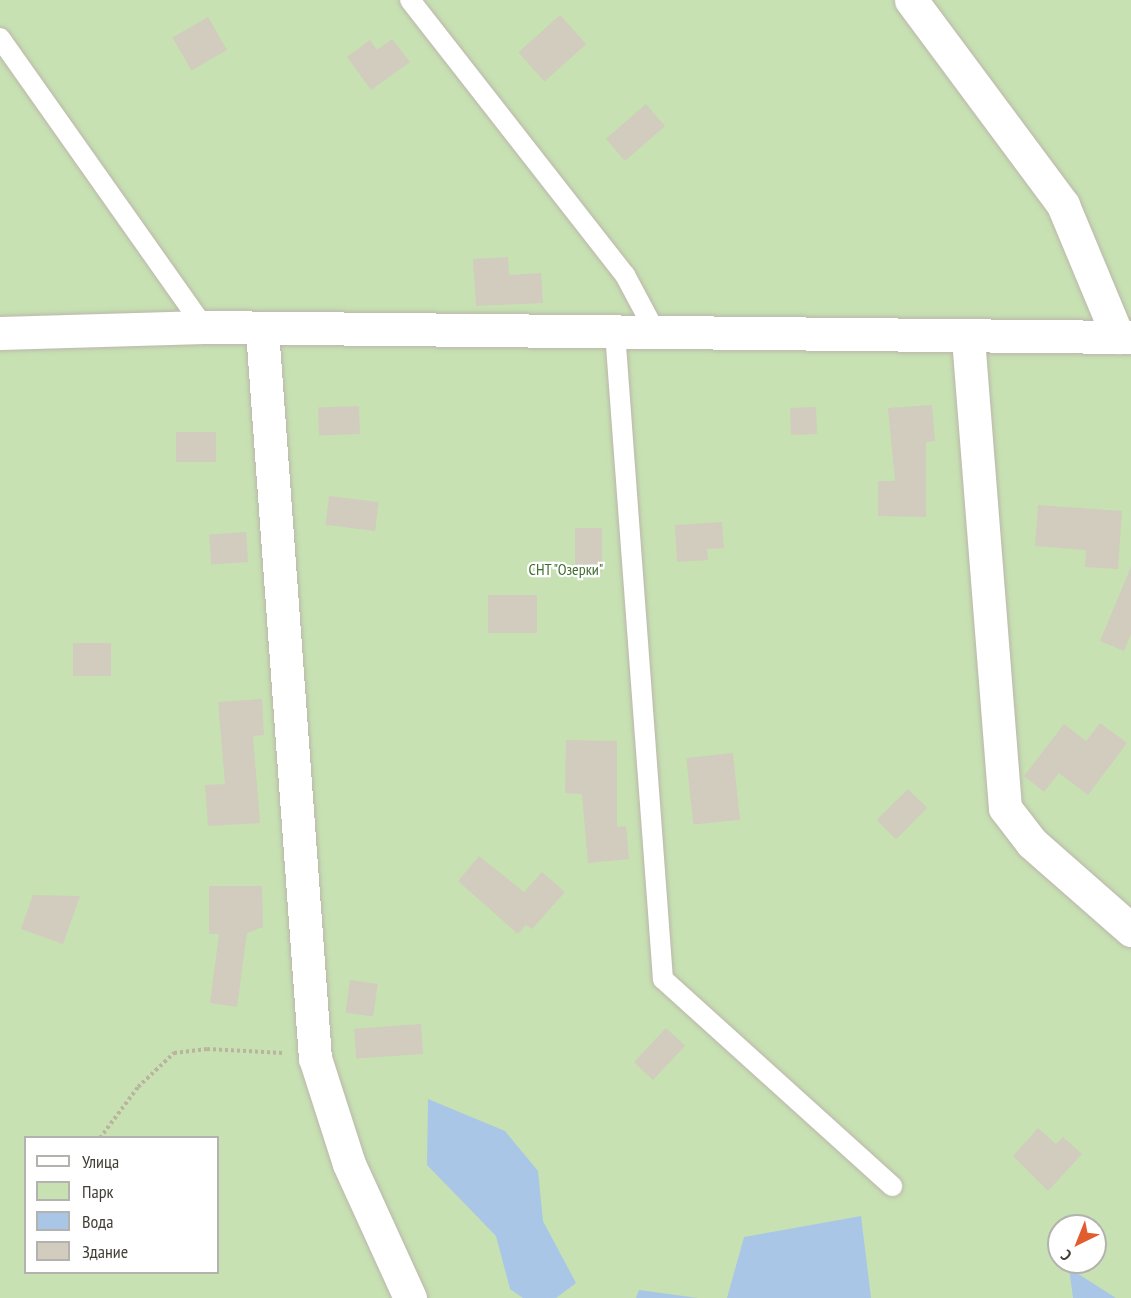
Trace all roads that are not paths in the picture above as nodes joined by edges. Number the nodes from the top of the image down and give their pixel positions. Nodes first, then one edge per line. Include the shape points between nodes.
1 (410, 0) edge
2 (911, 0) edge
3 (0, 38) edge
4 (204, 327) junction
5 (262, 330) junction
6 (615, 332) junction
7 (0, 333) edge
8 (656, 333) junction
9 (1124, 337) edge
10 (969, 338) junction
11 (1131, 930) edge
12 (892, 1186) dead end
13 (410, 1298) edge

1 - 8 lane via 625,275
2 - 9 street via 1064,205
3 - 4 lane
4 - 5 street
4 - 7 street
5 - 6 street
5 - 13 street via 315,1058 349,1164
6 - 8 street
6 - 12 lane via 663,979
8 - 10 street
9 - 10 street
10 - 11 street via 1005,808 1032,843

